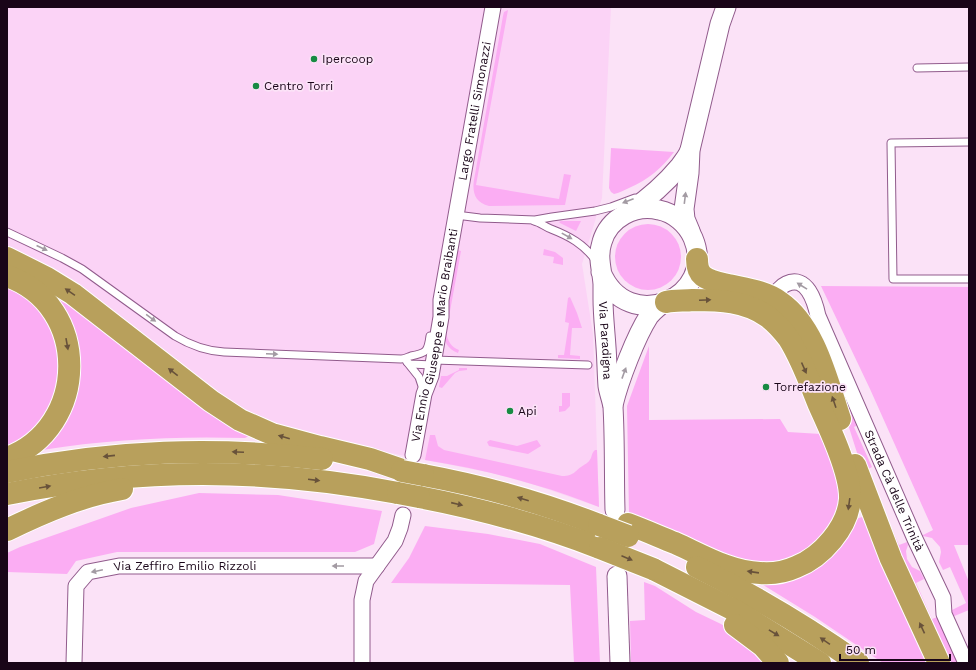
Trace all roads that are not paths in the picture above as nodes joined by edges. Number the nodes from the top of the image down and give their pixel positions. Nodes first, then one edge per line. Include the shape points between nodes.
1 (493, 7) edge
2 (722, 13) edge
3 (969, 67) edge
4 (917, 68) dead end
5 (969, 142) edge
6 (690, 150) junction
7 (664, 184) junction
8 (456, 215) junction
9 (622, 216) junction
10 (532, 220) junction
11 (7, 232) edge
12 (692, 236) junction
13 (7, 258) edge
14 (697, 259) junction
15 (602, 272) junction
16 (7, 276) edge
17 (969, 279) edge
18 (441, 300) junction
19 (666, 302) junction
20 (760, 302) junction
21 (796, 316) junction
22 (819, 319) junction
23 (404, 361) junction
24 (433, 362) junction
25 (588, 365) dead end
26 (424, 394) junction
27 (613, 410) junction
28 (7, 458) edge
29 (411, 469) junction
30 (7, 472) edge
31 (227, 473) junction
32 (7, 494) edge
33 (403, 515) dead end
34 (614, 522) junction
35 (7, 530) edge
36 (377, 566) junction
37 (653, 569) junction
38 (617, 576) dead end
39 (74, 663) edge
40 (362, 663) edge
41 (620, 663) edge
42 (778, 663) edge
43 (820, 663) edge
44 (858, 663) edge
45 (939, 663) edge
46 (966, 663) edge

1 - 8 street, Largo Fratelli Simonazzi
2 - 6 street, Via Paradigna
3 - 4 lane
5 - 17 lane via 891,143 893,279
6 - 7 street, Via Paradigna via 686,159
12 -> 6 street, Via Paradigna via 684,209
7 - 9 street, Via Paradigna
7 -> 10 lane via 636,198 603,209
8 - 10 lane
8 - 18 street, Via Ennio Giuseppe e Mario Braibanti
9 - 12 street, Via Paradigna via 646,208 662,210 682,222
9 - 15 street, Via Paradigna via 610,226 602,240 599,256
10 -> 15 lane via 575,241 594,258
11 -> 23 lane via 76,266 175,336 204,349
12 - 14 street, Via Paradigna
29 -> 13 highway via 272,434 240,420 211,401 73,294
14 - 19 street, Via Paradigna via 690,282 680,294
14 - 20 highway via 699,270 705,277
15 - 19 street, Via Paradigna via 609,286 627,301 651,306
15 - 27 street, Via Paradigna via 608,386
16 -> 28 highway via 32,290 54,312 66,336 69,362 66,390 55,419 38,440
18 - 23 lane via 434,316 427,348 420,355
18 - 24 street, Via Ennio Giuseppe e Mario Braibanti via 441,317
19 -> 20 highway
27 -> 19 street, Via Paradigna via 624,372 641,331 653,312
20 - 21 highway via 780,302
22 -> 20 street, Strada Cà delle Trinità via 814,298 807,289 795,282 787,283 775,294
20 -> 34 highway via 784,332 802,364 846,472 849,506 842,525 823,549 803,564 778,572 760,573 724,565
21 - 22 street via 811,313
45 -> 21 highway via 884,543 815,348
22 - 46 street, Strada Cà delle Trinità via 943,598 944,614
23 - 24 lane
23 - 26 lane via 419,377
24 - 25 lane
24 - 26 street, Via Ennio Giuseppe e Mario Braibanti
26 - 29 street, Via Ennio Giuseppe e Mario Braibanti
27 - 34 street, Via Paradigna
29 -> 30 highway via 290,456 202,451 81,459
34 -> 29 highway via 560,511
32 -> 31 highway via 98,479 177,473
31 - 35 highway via 97,494 56,508
31 -> 37 highway, bridge via 308,479 471,508 554,531
33 - 36 street via 394,541
44 -> 34 highway via 734,586
36 -> 39 street, Via Zeffiro Emilio Rizzoli via 119,566 88,572 76,586
36 - 40 street via 366,581 362,600
37 - 42 highway via 750,635
37 -> 43 highway via 738,612
38 - 41 street

